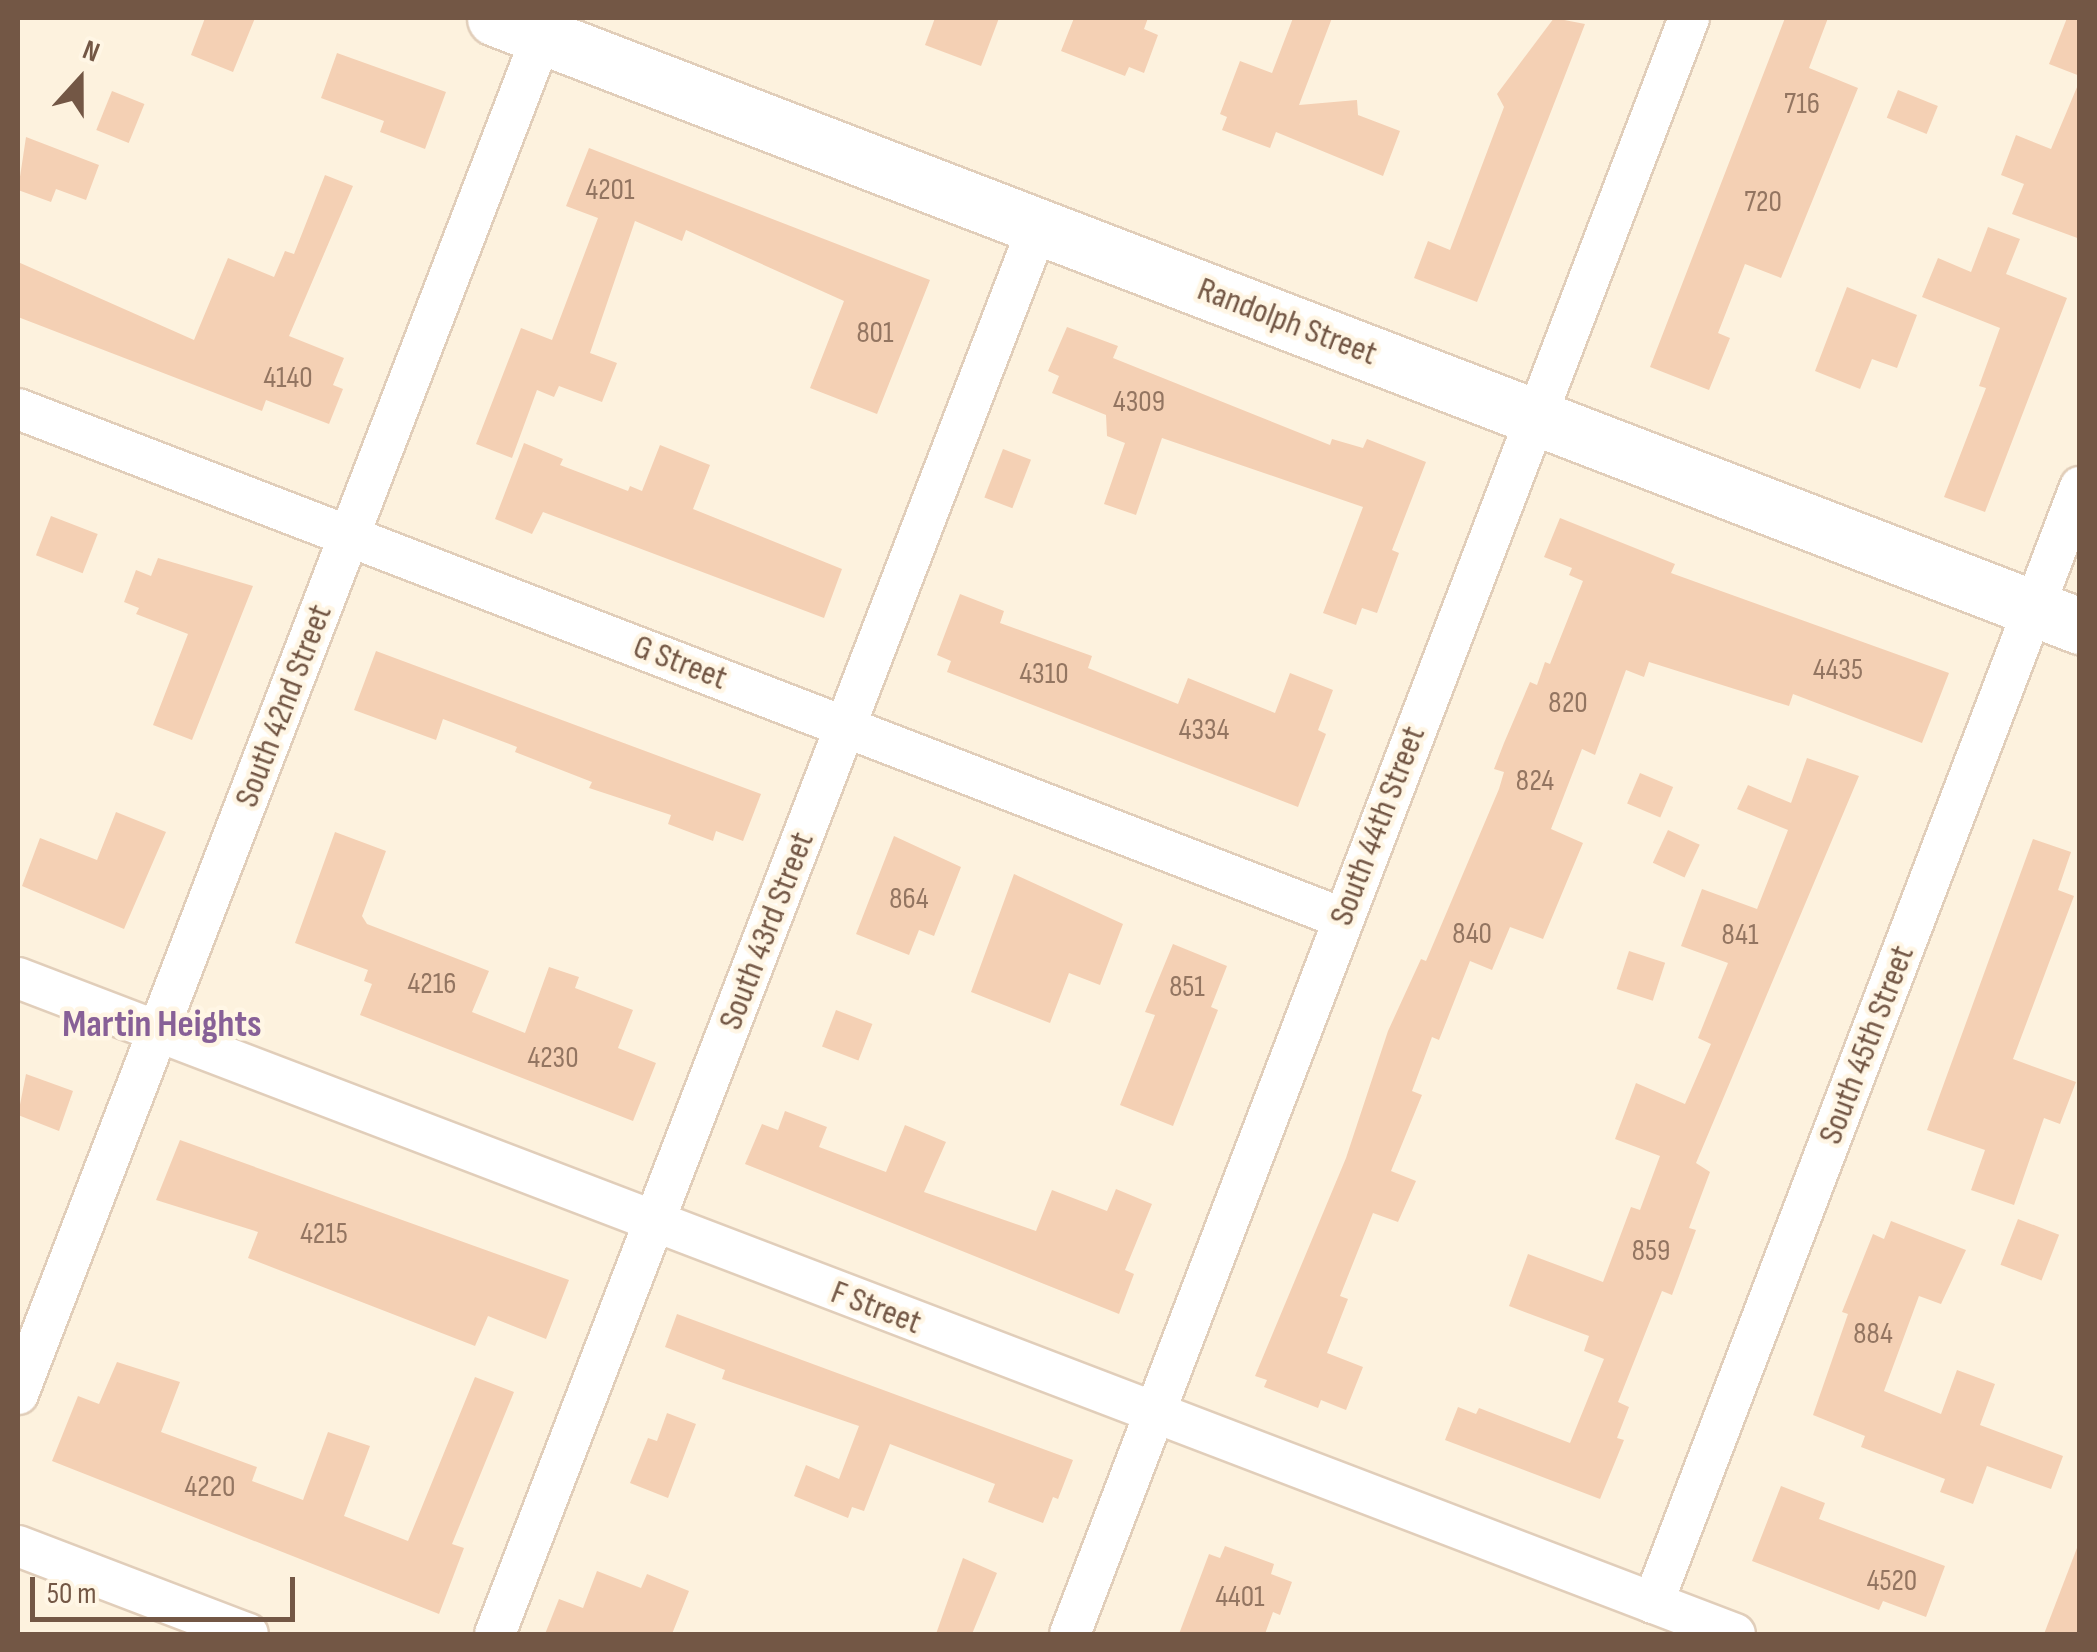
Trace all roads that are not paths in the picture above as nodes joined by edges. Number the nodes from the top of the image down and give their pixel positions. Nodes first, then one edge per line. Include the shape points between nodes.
1 (1688, 18) edge
2 (529, 24) edge
3 (1038, 226) junction
4 (18, 409) edge
5 (1536, 418) junction
6 (2080, 487) edge
7 (350, 537) junction
8 (2056, 618) edge
9 (846, 727) junction
10 (1342, 918) junction
11 (18, 978) edge
12 (158, 1032) junction
13 (654, 1224) junction
14 (18, 1394) edge
15 (1154, 1414) junction
16 (18, 1546) edge
17 (1653, 1603) junction
18 (248, 1634) edge
19 (495, 1634) edge
20 (1070, 1634) edge
21 (1735, 1634) edge

1 - 5 street, South 44th Street
2 - 3 main road, Randolph Street
2 - 7 street, South 42nd Street
3 - 5 main road, Randolph Street
3 - 9 street, South 43rd Street
4 - 7 street, G Street
5 - 8 main road, Randolph Street
5 - 10 street, South 44th Street
6 - 8 street, South 45th Street
7 - 9 street, G Street
7 - 12 street, South 42nd Street
8 - 17 street, South 45th Street
9 - 10 street, G Street
9 - 13 street, South 43rd Street
10 - 15 street, South 44th Street
11 - 12 street, F Street
12 - 13 street, F Street
12 - 14 street, South 42nd Street
13 - 15 street, F Street
13 - 19 street, South 43rd Street
15 - 17 street, F Street
15 - 20 street, South 44th Street
16 - 18 street
17 - 21 street, F Street

